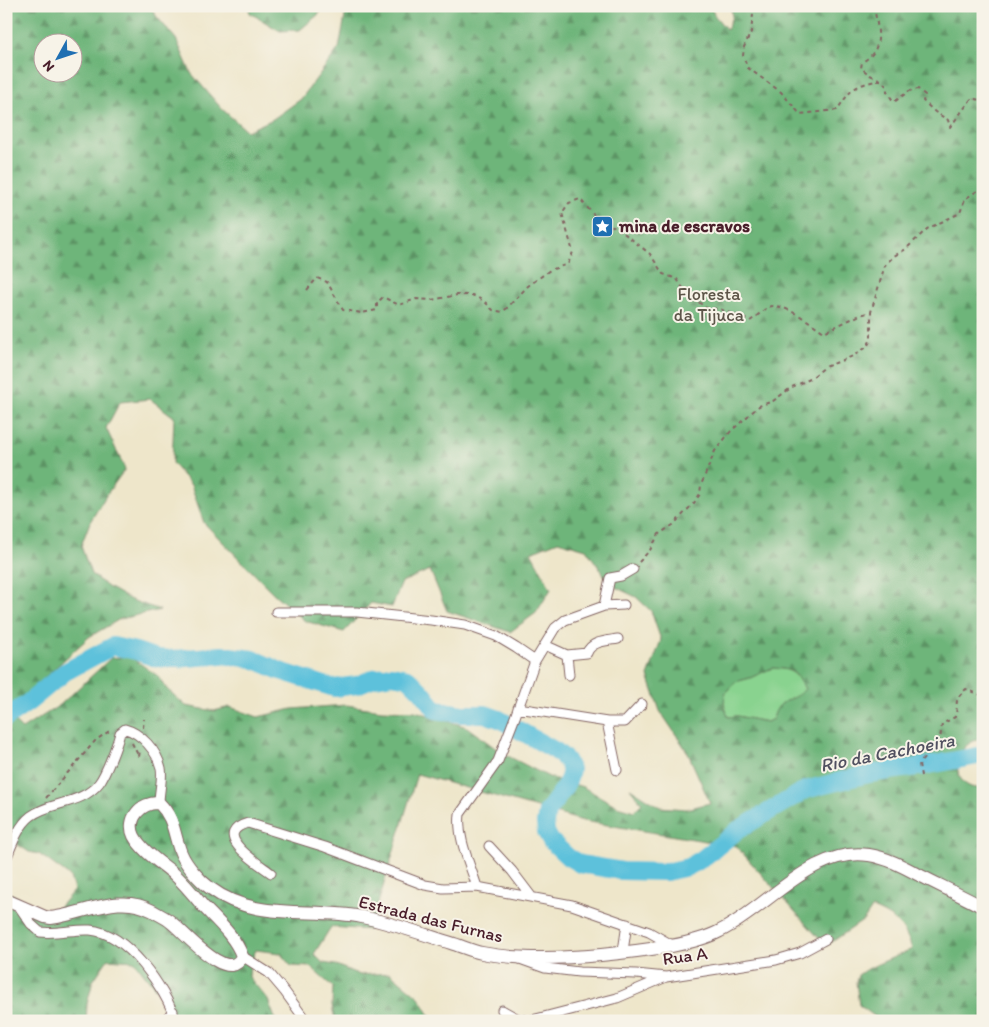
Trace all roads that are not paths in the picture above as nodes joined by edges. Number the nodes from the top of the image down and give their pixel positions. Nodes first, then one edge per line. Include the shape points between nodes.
1 (633, 569) road end
2 (604, 606) junction
3 (624, 606) dead end
4 (276, 612) dead end
5 (618, 639) dead end
6 (545, 645) junction
7 (567, 655) junction
8 (535, 661) junction
9 (569, 675) dead end
10 (642, 704) dead end
11 (517, 713) junction
12 (607, 722) junction
13 (617, 770) dead end
14 (159, 803) junction
15 (489, 846) dead end
16 (6, 859) edge
17 (271, 873) dead end
18 (478, 887) junction
19 (531, 896) junction
20 (6, 900) edge
21 (983, 907) edge
22 (20, 908) junction
23 (627, 924) junction
24 (826, 939) dead end
25 (672, 946) junction
26 (623, 952) junction
27 (242, 956) junction
28 (516, 957) junction
29 (666, 977) junction
30 (173, 1010) junction
31 (502, 1010) dead end
32 (165, 1021) edge
33 (176, 1021) edge
34 (306, 1021) edge

1 - 2 street via 610,578
2 - 3 street
2 - 6 street via 565,620 555,628
4 - 8 street via 349,612 465,625 496,636
5 - 7 street via 599,642 587,653
6 - 7 street
6 - 8 street
7 - 9 street
8 - 11 street
10 - 12 street via 625,722
11 - 12 street
11 - 18 street via 493,769 460,814 461,836
12 - 13 street
14 - 16 street via 161,768 153,750 142,737 125,729 99,783 84,796 46,808 30,817 15,837
14 - 27 main road via 144,804 136,814 132,824 134,835 231,937
14 - 28 main road, Estrada das Furnas via 172,821 183,858 209,888 236,903 282,913 360,917 480,952
15 - 19 street
17 - 18 street via 238,848 233,835 236,828 248,823 325,847 425,885
18 - 19 street
19 - 23 street via 572,905
20 - 22 main road
21 - 25 main road, Estrada das Furnas via 889,860 852,854 837,856 805,873 721,931
22 - 27 main road via 51,918 108,905 134,903 171,922 220,963 231,966
22 - 30 street via 40,932 90,930 118,940 152,977
23 - 25 street via 650,932
23 - 26 street
24 - 29 street, Rua A via 800,953 776,960
25 - 26 main road, Estrada das Furnas
26 - 28 main road, Estrada das Furnas
27 - 34 street via 269,973
28 - 29 street, Rua A via 545,968
29 - 31 street via 617,998 528,1021
30 - 32 street
30 - 33 street

